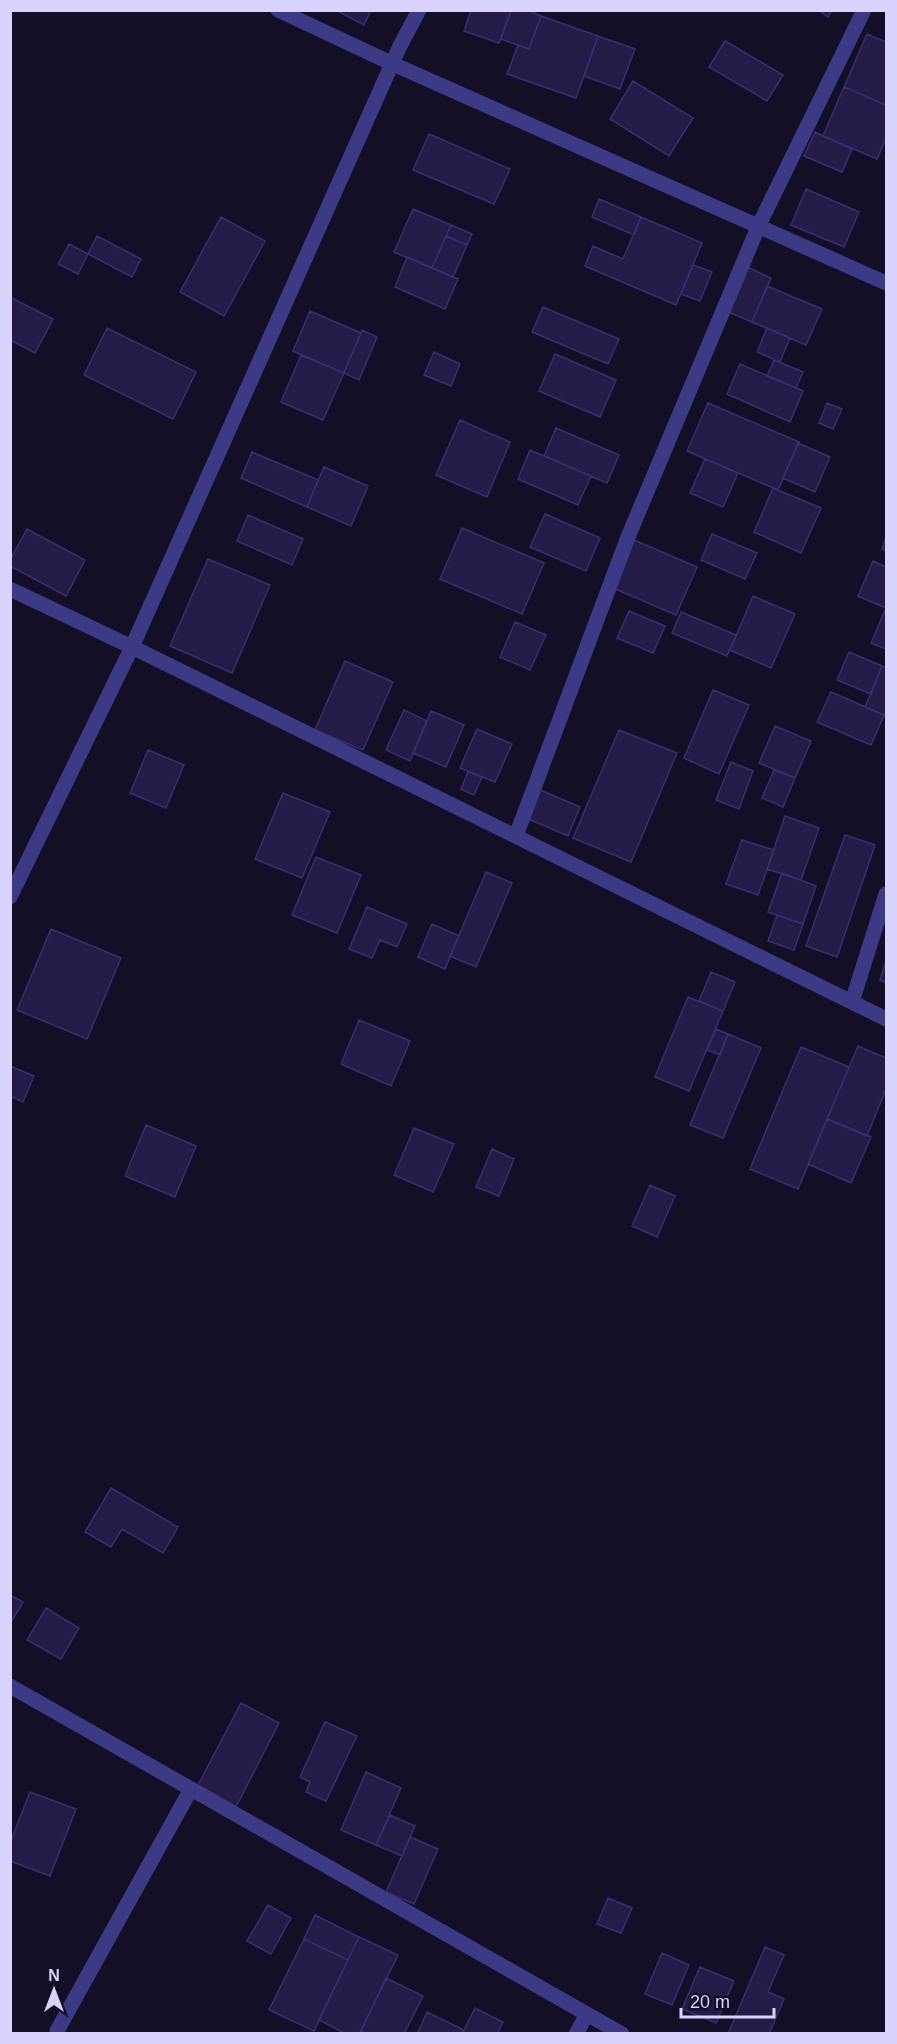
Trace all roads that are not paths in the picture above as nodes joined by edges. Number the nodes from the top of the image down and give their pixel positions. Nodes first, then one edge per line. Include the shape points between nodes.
1 (278, 10) edge
2 (419, 10) edge
3 (864, 10) edge
4 (393, 64) junction
5 (759, 225) junction
6 (886, 283) edge
7 (10, 589) edge
8 (132, 646) junction
9 (516, 836) junction
10 (886, 894) edge
11 (10, 897) edge
12 (852, 1002) junction
13 (886, 1019) edge
14 (10, 1686) edge
15 (191, 1789) junction
16 (587, 2014) junction
17 (57, 2031) dead end
18 (576, 2034) edge
19 (622, 2034) edge

1 - 4 street
2 - 4 street
3 - 5 street
4 - 5 street
4 - 8 street
5 - 6 street
5 - 9 street via 628,537
7 - 8 street
8 - 9 street
8 - 11 street
9 - 12 street
10 - 12 street
12 - 13 street
14 - 15 street
15 - 16 street
15 - 17 street
16 - 18 street
16 - 19 street

